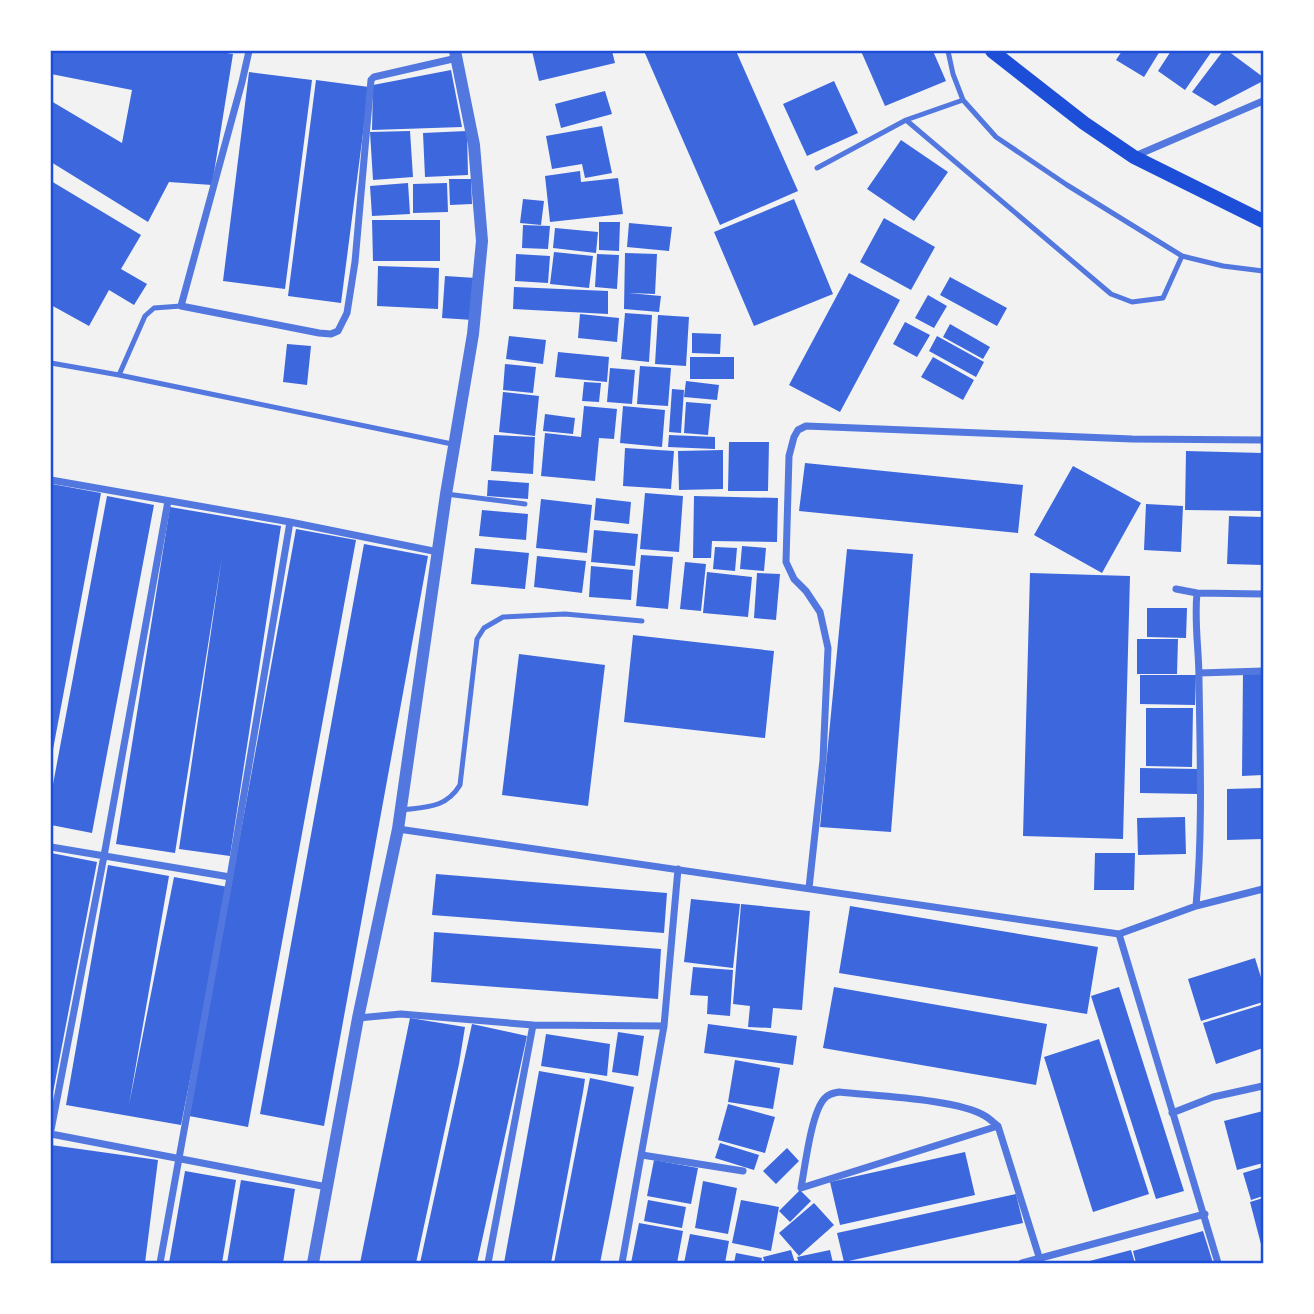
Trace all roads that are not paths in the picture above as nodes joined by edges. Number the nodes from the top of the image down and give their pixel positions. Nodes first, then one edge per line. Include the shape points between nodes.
1 (249, 51) edge
2 (948, 51) edge
3 (992, 51) edge
4 (456, 54) edge
5 (963, 100) junction
6 (1263, 101) edge
7 (906, 120) junction
8 (1134, 157) junction
9 (817, 168) dead end
10 (1263, 221) edge
11 (1182, 256) junction
12 (1263, 271) edge
13 (181, 306) junction
14 (51, 363) edge
15 (119, 375) junction
16 (1263, 440) edge
17 (454, 444) junction
18 (51, 480) edge
19 (446, 494) junction
20 (168, 501) junction
21 (525, 504) dead end
22 (290, 522) junction
23 (438, 552) junction
24 (1176, 589) dead end
25 (1197, 593) junction
26 (1263, 594) edge
27 (642, 621) dead end
28 (1263, 671) edge
29 (1199, 673) junction
30 (401, 810) junction
31 (398, 829) junction
32 (51, 847) edge
33 (104, 856) junction
34 (678, 869) junction
35 (230, 877) junction
36 (808, 888) junction
37 (1263, 889) edge
38 (1196, 906) junction
39 (1119, 934) junction
40 (358, 1018) junction
41 (533, 1025) junction
42 (664, 1026) junction
43 (1263, 1086) edge
44 (1172, 1114) junction
45 (998, 1126) junction
46 (51, 1132) edge
47 (642, 1155) junction
48 (178, 1157) junction
49 (743, 1171) dead end
50 (327, 1187) junction
51 (1205, 1214) junction
52 (1041, 1261) edge
53 (160, 1263) edge
54 (313, 1263) edge
55 (488, 1263) edge
56 (622, 1263) edge
57 (1022, 1263) edge
58 (1218, 1263) edge

1 - 13 street
2 - 5 lane
3 - 8 main road
4 - 13 street via 374,77 370,85 355,262 347,313 338,331 319,333
4 - 17 street via 474,145 482,241 473,334
5 - 7 lane
5 - 11 lane via 996,137
6 - 8 street
7 - 9 lane
7 - 11 lane via 1111,294 1132,302 1163,298
8 - 10 main road
11 - 12 lane
13 - 15 lane via 154,308 145,316
14 - 15 lane
15 - 17 lane
16 - 36 street via 806,426 798,430 789,456 786,562 820,612 828,648 823,760
17 - 19 street
18 - 20 street
19 - 21 lane
19 - 23 street
20 - 22 street
20 - 33 street
22 - 23 street
22 - 35 street
23 - 30 street
24 - 25 street
25 - 26 street
25 - 29 street
27 - 30 lane via 565,614 503,617 484,628 477,639 460,785 452,799
28 - 29 street
29 - 38 street via 1201,849
30 - 31 street
31 - 34 street
31 - 40 street
32 - 33 street
33 - 35 street
33 - 46 street
34 - 36 street
34 - 42 street
35 - 48 street
36 - 39 street
37 - 38 street
38 - 39 street
39 - 44 street
40 - 41 street via 401,1014
40 - 50 street
41 - 42 street
41 - 55 street
42 - 47 street
43 - 44 street via 1213,1097
44 - 51 street
45 - 45 street via 979,1113 948,1104 830,1094 816,1113 801,1188
45 - 52 street
46 - 48 street
47 - 49 street
47 - 56 street
48 - 50 street
48 - 53 street
50 - 54 street
51 - 52 street
51 - 58 street
52 - 57 street

